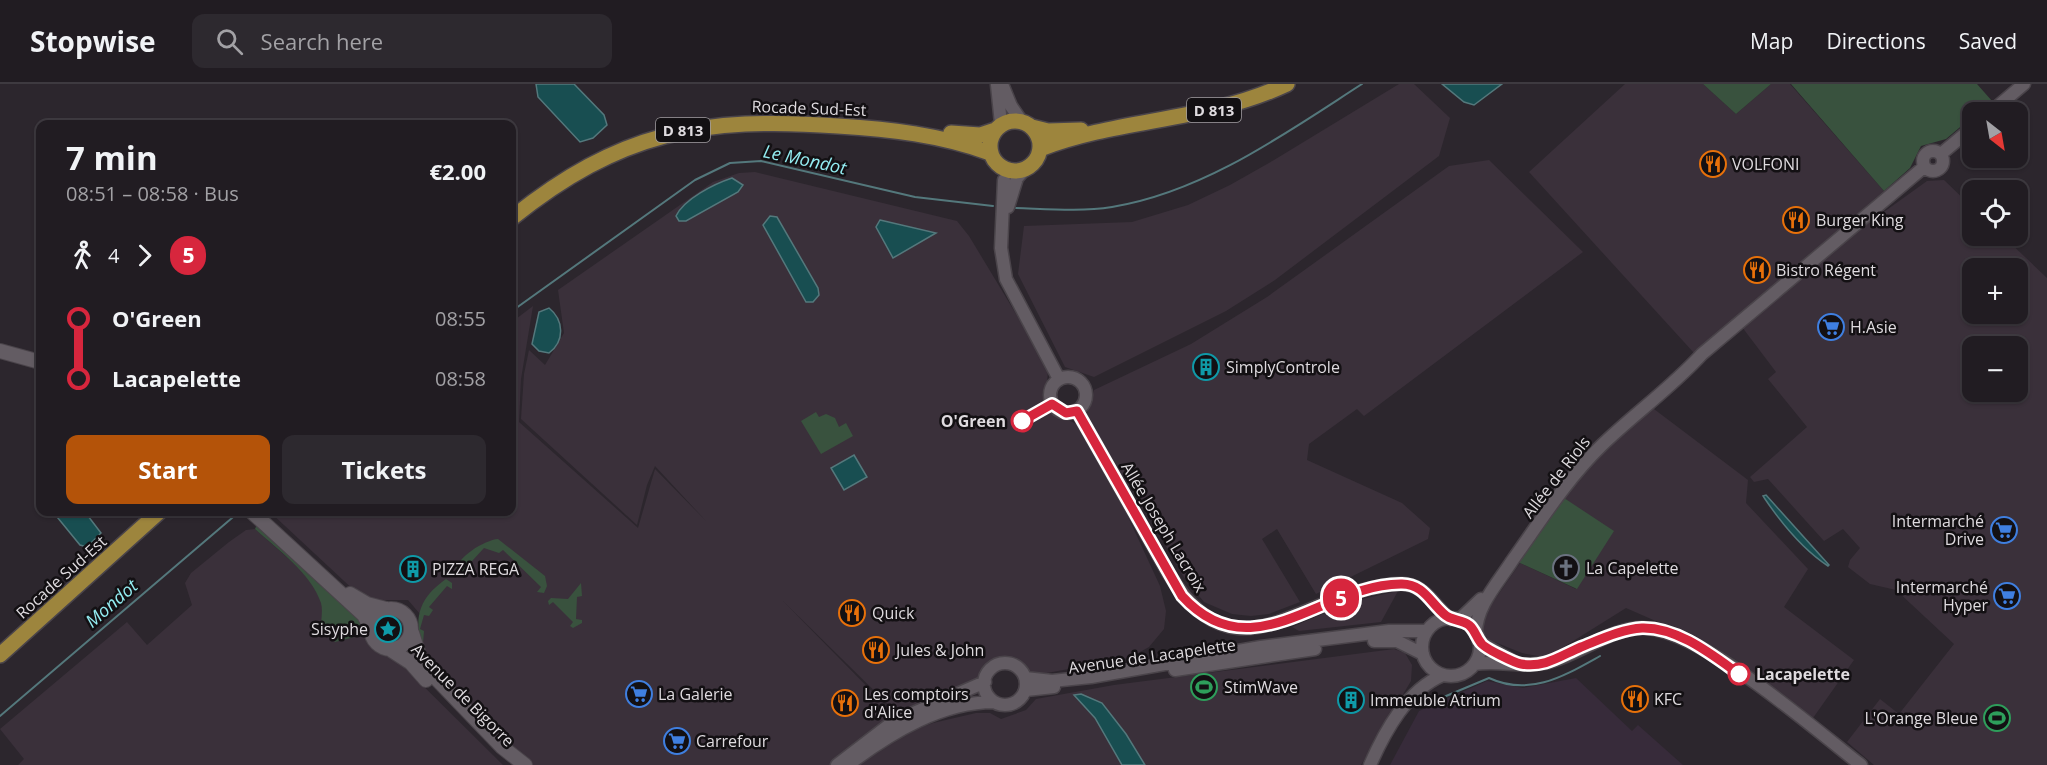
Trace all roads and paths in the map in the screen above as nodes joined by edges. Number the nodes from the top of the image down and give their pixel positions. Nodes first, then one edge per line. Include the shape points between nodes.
1 (996, 84) edge
2 (1002, 84) edge
3 (1287, 84) edge
4 (2024, 84) edge
5 (2003, 102) edge
6 (1027, 124) junction
7 (1138, 126) junction
8 (998, 127) junction
9 (876, 129) junction
10 (1962, 136) edge
11 (1040, 149) junction
12 (990, 153) junction
13 (1025, 169) junction
14 (1004, 180) dead end
15 (516, 215) edge
16 (1001, 247) junction
17 (0, 351) edge
18 (36, 361) edge
19 (1692, 364) junction
20 (1059, 379) junction
21 (1077, 411) junction
22 (155, 516) edge
23 (162, 516) edge
24 (256, 516) edge
25 (265, 516) edge
26 (146, 526) junction
27 (1420, 589) junction
28 (386, 609) junction
29 (1454, 619) junction
30 (1430, 628) junction
31 (371, 629) junction
32 (412, 633) junction
33 (1478, 638) junction
34 (392, 650) junction
35 (0, 655) edge
36 (1424, 657) junction
37 (1517, 663) junction
38 (1474, 664) junction
39 (1443, 675) junction
40 (985, 682) junction
41 (1025, 684) junction
42 (1416, 694) junction
43 (994, 702) junction
44 (510, 765) edge
45 (525, 765) edge
46 (837, 765) edge
47 (848, 765) edge
48 (1370, 765) edge
49 (1861, 765) edge

1 - 8 street
2 - 6 street via 1011,106
3 - 7 main road, D 813 via 1255,99
4 - 5 street
6 - 7 main road, D 813 via 1070,131
6 - 8 main road
6 - 11 main road via 1037,133
7 - 11 main road, D 813
8 - 9 main road, Rocade Sud-Est / D 813 via 969,135
8 - 12 main road via 991,137
9 - 12 main road, Rocade Sud-Est / D 813 via 969,145
9 - 15 main road, Rocade Sud-Est / D 813 via 778,121 679,130 632,144 587,165
10 - 19 street, Allée de Riols via 1941,154 1943,165 1939,170 1932,172 1924,167
11 - 13 main road
12 - 13 main road via 1002,168
13 - 16 street via 1011,195
14 - 16 street
16 - 20 street via 1012,295
17 - 18 main road
19 - 29 street, Allée de Riols via 1597,445 1553,497 1474,608
19 - 33 street, Allée de Riols via 1577,472 1479,612
20 - 21 street via 1050,393 1052,404 1066,413
20 - 21 street via 1077,379 1085,388 1086,398
21 - 27 street, Allée Joseph Lacroix via 1182,596 1206,616 1229,626 1272,626 1368,589 1402,584
22 - 26 main road, Rocade Sud-Est
23 - 26 main road, Rocade Sud-Est
24 - 31 main road via 364,615
25 - 28 main road via 350,595
26 - 35 main road, Rocade Sud-Est
27 - 29 street
27 - 30 street via 1430,609
28 - 31 main road via 375,617
28 - 32 main road via 405,614
29 - 30 street
29 - 33 street
30 - 36 street via 1424,638
30 - 41 street, Avenue de Lacapelette via 1261,647 1091,677
31 - 34 main road via 378,644
32 - 34 main road via 407,643
32 - 45 main road, Avenue de Bigorre via 429,671 502,747
33 - 37 street
33 - 38 street
34 - 44 main road, Avenue de Bigorre via 411,663
36 - 39 street
36 - 41 street, Avenue de Lacapelette via 1407,644 1386,639
36 - 42 street via 1424,674
37 - 38 street
37 - 49 street via 1551,662 1581,647 1640,628 1668,633 1707,651
38 - 39 street via 1461,675
39 - 42 street
40 - 41 street, Avenue de Lacapelette via 992,669 1004,664 1017,667
40 - 43 street
40 - 46 street, Avenue de Lacapelette via 893,722
41 - 43 street, Avenue de Lacapelette via 1020,699 1013,704
42 - 48 street via 1390,728
43 - 47 street, Avenue de Lacapelette via 970,703 916,721 884,738

